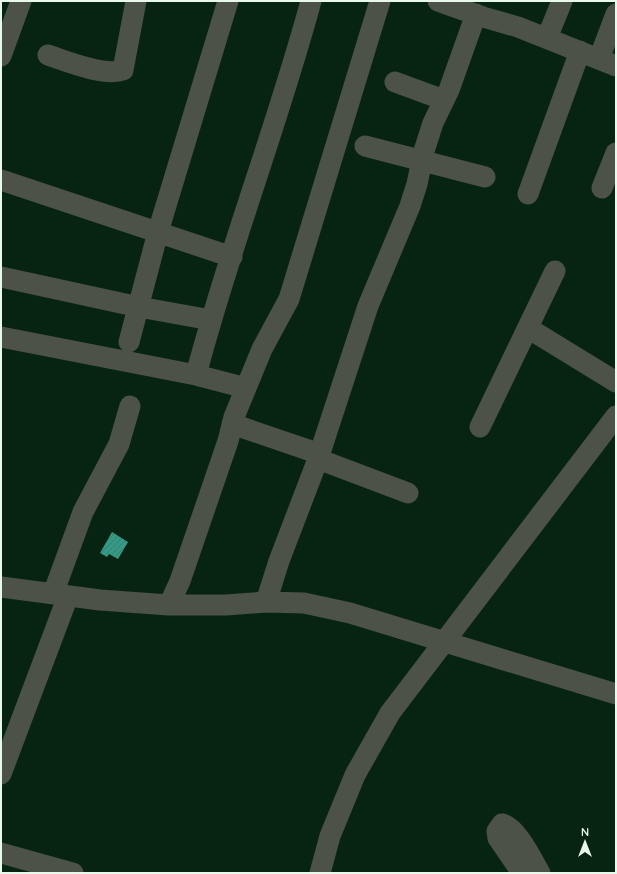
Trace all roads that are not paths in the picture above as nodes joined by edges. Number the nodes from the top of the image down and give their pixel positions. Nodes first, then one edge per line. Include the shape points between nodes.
1 (22, 1) edge
2 (136, 1) edge
3 (228, 1) edge
4 (310, 1) edge
5 (380, 1) edge
6 (438, 1) edge
7 (562, 1) edge
8 (483, 11) edge
9 (616, 14) edge
10 (547, 38) junction
11 (580, 51) junction
12 (48, 55) dead end
13 (1, 56) edge
14 (608, 62) edge
15 (395, 82) dead end
16 (444, 100) junction
17 (365, 146) dead end
18 (616, 153) edge
19 (422, 160) junction
20 (485, 177) dead end
21 (1, 180) edge
22 (602, 188) dead end
23 (528, 194) dead end
24 (158, 232) junction
25 (232, 257) junction
26 (554, 270) dead end
27 (1, 277) edge
28 (139, 307) junction
29 (211, 320) junction
30 (528, 328) junction
31 (1, 337) edge
32 (129, 342) dead end
33 (196, 375) junction
34 (616, 382) edge
35 (246, 388) junction
36 (130, 406) dead end
37 (616, 416) edge
38 (232, 424) junction
39 (480, 427) dead end
40 (319, 456) junction
41 (408, 493) dead end
42 (1, 587) edge
43 (60, 595) junction
44 (266, 602) junction
45 (169, 606) junction
46 (444, 643) junction
47 (616, 694) edge
48 (1, 774) edge
49 (1, 853) edge
50 (73, 873) edge
51 (320, 873) edge
52 (522, 873) edge
53 (540, 873) edge

1 - 13 street
2 - 12 street via 122,70 107,71
3 - 24 street
4 - 25 street
5 - 35 street via 289,299 262,349
6 - 8 street
7 - 10 street
8 - 10 street
8 - 16 street
9 - 14 street
10 - 11 street
11 - 14 street
11 - 23 street
15 - 16 street
16 - 19 street via 433,123
17 - 19 street
18 - 22 street
19 - 20 street
19 - 40 street via 410,206 368,306
21 - 24 street
24 - 25 street
24 - 28 street
25 - 29 street
26 - 30 street
27 - 28 street
28 - 29 street
28 - 32 street
29 - 33 street
30 - 34 street
30 - 39 street
31 - 33 street
33 - 35 street
35 - 38 street
36 - 43 street via 119,444 82,512
37 - 46 street
38 - 40 street
38 - 45 street via 180,581
40 - 41 street
40 - 44 street
42 - 43 street
43 - 45 street
43 - 48 street
44 - 45 street
44 - 46 street via 304,603
46 - 47 street
46 - 51 street via 390,713 355,775 330,836
49 - 50 street
52 - 53 street via 498,838 497,831 502,824 514,831

